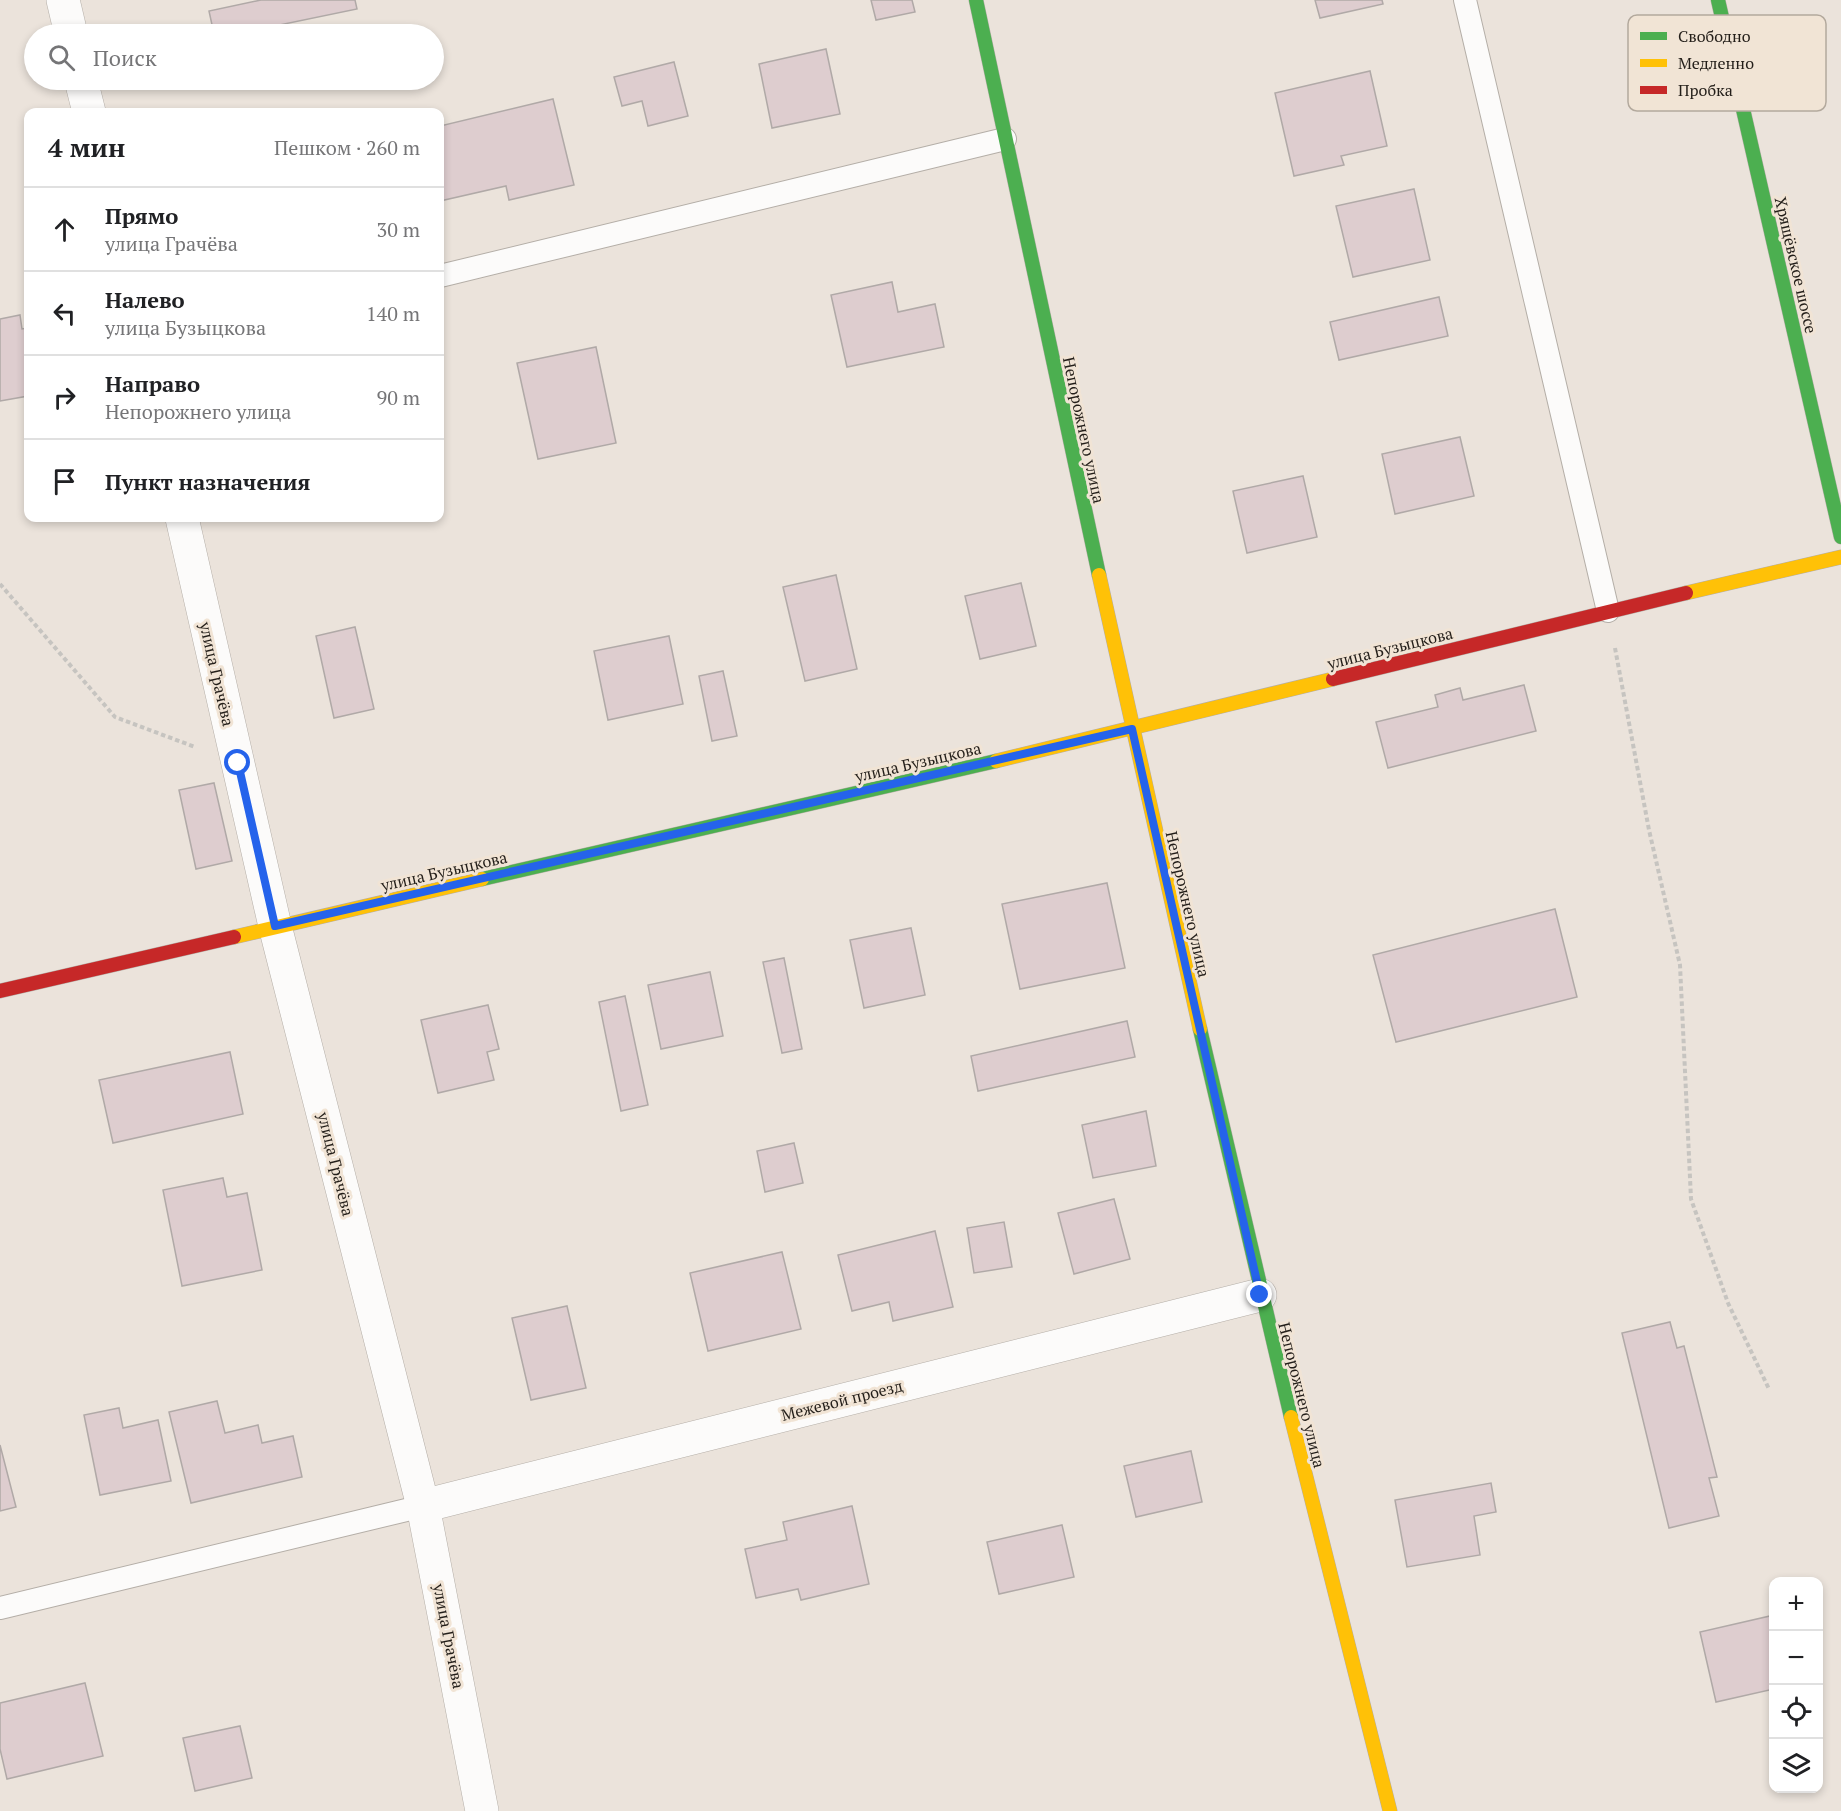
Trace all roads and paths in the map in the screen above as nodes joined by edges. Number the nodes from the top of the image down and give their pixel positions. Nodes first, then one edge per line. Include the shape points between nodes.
1 (63, 0) edge
2 (976, 0) edge
3 (1465, 0) edge
4 (1718, 0) edge
5 (1721, 15) edge
6 (69, 24) edge
7 (84, 90) edge
8 (88, 108) edge
9 (1743, 111) edge
10 (1005, 139) junction
11 (444, 275) edge
12 (183, 522) edge
13 (1841, 537) edge
14 (1841, 557) edge
15 (0, 584) edge
16 (1608, 611) junction
17 (1132, 729) junction
18 (238, 763) junction
19 (275, 926) junction
20 (0, 991) edge
21 (1260, 1295) junction
22 (1769, 1389) dead end
23 (423, 1506) junction
24 (0, 1608) edge
25 (483, 1811) edge
26 (1390, 1811) edge

1 - 6 street
2 - 10 street, Непорожнего улица
3 - 16 lane
4 - 5 street, Хрящёвское шоссе
7 - 8 street
9 - 13 street, Хрящёвское шоссе
10 - 11 lane
10 - 17 street, Непорожнего улица
12 - 18 street, улица Грачёва
14 - 16 street, улица Бузыцкова
15 - 18 path via 115,717
16 - 17 street, улица Бузыцкова
16 - 22 path via 1649,830 1680,965 1691,1199 1728,1303
17 - 19 street, улица Бузыцкова
17 - 21 street, Непорожнего улица
18 - 19 street, улица Грачёва
19 - 20 street, улица Бузыцкова
19 - 23 street, улица Грачёва
21 - 23 street, Межевой проезд
21 - 26 street, Непорожнего улица
23 - 24 lane
23 - 25 street, улица Грачёва

